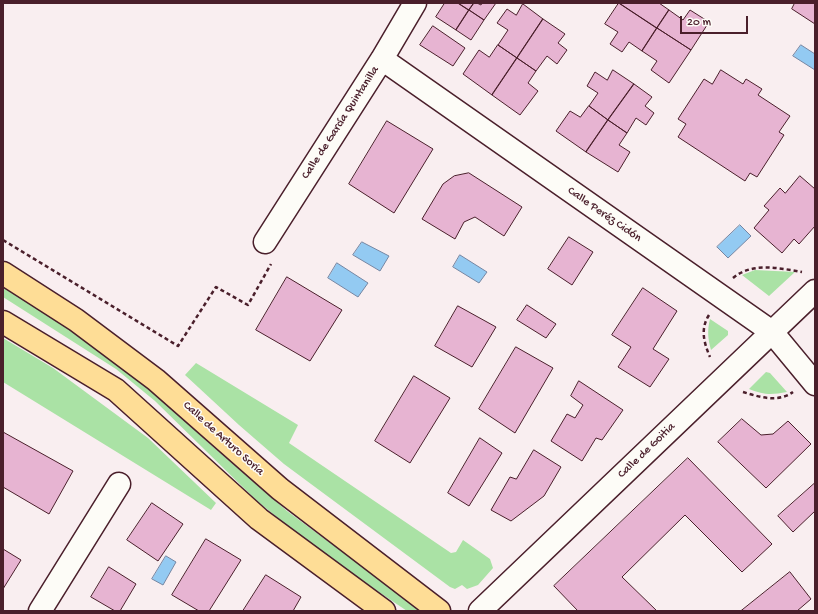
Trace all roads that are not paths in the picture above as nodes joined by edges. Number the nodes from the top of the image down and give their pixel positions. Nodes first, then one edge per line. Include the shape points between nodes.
1 (415, 3) edge
2 (382, 59) junction
3 (265, 242) road end
4 (3, 273) edge
5 (815, 291) edge
6 (3, 322) edge
7 (772, 332) junction
8 (815, 384) edge
9 (119, 484) dead end
10 (40, 611) edge
11 (384, 611) edge
12 (439, 611) edge
13 (480, 611) edge

1 - 2 street, Calle de García Quintanilla
2 - 3 street, Calle de García Quintanilla
2 - 7 street, Calle Peréz Cidón
4 - 12 main road, Calle de Arturo Soria via 76,320 156,380 280,489
5 - 7 street, Calle de Goitia
6 - 11 main road via 116,390 259,519
7 - 8 street, Calle Peréz Cidón
7 - 13 street, Calle de Goitia
9 - 10 street

